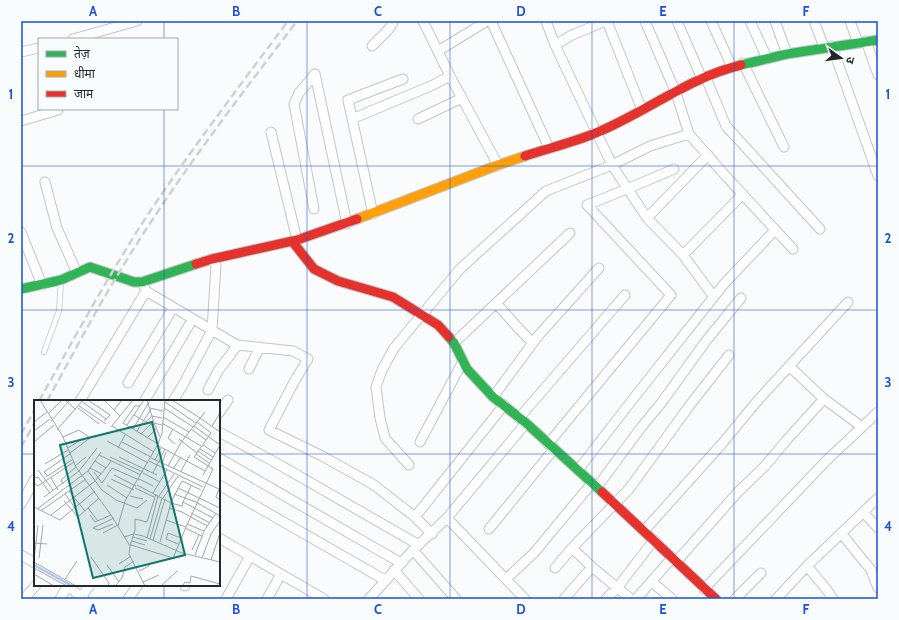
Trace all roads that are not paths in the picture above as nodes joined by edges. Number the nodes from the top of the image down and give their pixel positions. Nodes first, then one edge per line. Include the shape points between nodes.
1 (137, 21) edge
2 (394, 21) edge
3 (423, 21) edge
4 (487, 21) edge
5 (491, 21) edge
6 (546, 21) edge
7 (606, 21) edge
8 (645, 21) edge
9 (677, 21) edge
10 (711, 21) edge
11 (750, 21) edge
12 (775, 21) edge
13 (814, 21) edge
14 (850, 21) edge
15 (77, 38) edge
16 (878, 40) edge
17 (862, 42) junction
18 (555, 45) junction
19 (372, 46) dead end
20 (828, 47) junction
21 (38, 48) edge
22 (438, 51) junction
23 (21, 52) edge
24 (787, 54) junction
25 (767, 58) junction
26 (744, 63) junction
27 (732, 67) junction
28 (878, 75) edge
29 (450, 76) junction
30 (704, 78) junction
31 (403, 79) dead end
32 (676, 93) junction
33 (462, 98) junction
34 (58, 110) edge
35 (642, 110) junction
36 (352, 119) junction
37 (418, 119) dead end
38 (21, 121) edge
39 (271, 132) dead end
40 (598, 132) junction
41 (689, 134) junction
42 (784, 147) dead end
43 (549, 148) junction
44 (708, 156) junction
45 (498, 165) junction
46 (612, 165) junction
47 (674, 169) dead end
48 (878, 176) edge
49 (44, 182) dead end
50 (628, 189) junction
51 (743, 194) junction
52 (314, 209) dead end
53 (373, 214) junction
54 (647, 218) junction
55 (347, 224) junction
56 (820, 229) dead end
57 (775, 230) junction
58 (21, 232) edge
59 (570, 233) dead end
60 (295, 240) junction
61 (793, 249) dead end
62 (683, 254) junction
63 (212, 259) junction
64 (598, 268) dead end
65 (77, 273) junction
66 (61, 280) junction
67 (142, 282) junction
68 (42, 286) junction
69 (21, 289) edge
70 (146, 292) junction
71 (626, 295) dead end
72 (714, 297) junction
73 (741, 298) dead end
74 (848, 302) dead end
75 (496, 303) junction
76 (173, 308) junction
77 (421, 315) junction
78 (192, 320) junction
79 (212, 330) junction
80 (454, 343) junction
81 (533, 343) junction
82 (237, 344) junction
83 (260, 347) junction
84 (44, 352) dead end
85 (729, 355) dead end
86 (463, 360) junction
87 (790, 366) junction
88 (249, 369) dead end
89 (128, 383) dead end
90 (208, 390) dead end
91 (493, 397) junction
92 (823, 398) junction
93 (81, 400) edge
94 (145, 400) edge
95 (174, 400) edge
96 (228, 400) dead end
97 (504, 405) junction
98 (220, 412) edge
99 (878, 412) edge
100 (522, 421) junction
101 (862, 427) junction
102 (220, 433) edge
103 (420, 442) dead end
104 (551, 446) junction
105 (220, 459) edge
106 (408, 465) dead end
107 (578, 470) junction
108 (34, 481) edge
109 (594, 485) junction
110 (220, 486) edge
111 (878, 498) edge
112 (614, 503) junction
113 (21, 504) edge
114 (863, 512) junction
115 (415, 517) junction
116 (447, 518) junction
117 (878, 528) edge
118 (489, 529) dead end
119 (644, 531) junction
120 (841, 533) junction
121 (432, 534) junction
122 (220, 539) edge
123 (654, 540) junction
124 (416, 548) junction
125 (572, 548) junction
126 (21, 555) edge
127 (250, 556) junction
128 (674, 560) junction
129 (34, 562) edge
130 (402, 563) junction
131 (807, 566) junction
132 (592, 567) junction
133 (555, 568) dead end
134 (394, 570) junction
135 (761, 572) dead end
136 (281, 574) junction
137 (506, 579) junction
138 (385, 580) junction
139 (652, 582) junction
140 (35, 586) edge
141 (66, 586) edge
142 (67, 586) edge
143 (89, 586) edge
144 (137, 586) edge
145 (617, 588) junction
146 (878, 588) edge
147 (704, 589) junction
148 (82, 598) edge
149 (321, 598) edge
150 (24, 599) edge
151 (60, 599) edge
152 (128, 599) edge
153 (226, 599) edge
154 (267, 599) edge
155 (369, 599) edge
156 (419, 599) edge
157 (456, 599) edge
158 (525, 599) edge
159 (564, 599) edge
160 (606, 599) edge
161 (631, 599) edge
162 (636, 599) edge
163 (672, 599) edge
164 (716, 599) edge
165 (735, 599) edge
166 (776, 599) edge
167 (833, 599) edge

1 - 15 street
2 - 19 street
3 - 22 street
4 - 22 street
5 - 43 street
6 - 18 street
7 - 18 street
7 - 35 street
8 - 32 street
9 - 30 street
10 - 27 street
11 - 25 street
12 - 24 street
13 - 20 street
14 - 17 street
16 - 17 street
17 - 20 street
17 - 28 street
18 - 40 street
20 - 24 street
20 - 48 street
21 - 23 street
22 - 29 street
24 - 25 street
25 - 26 street
26 - 27 street
26 - 42 street
27 - 30 street
29 - 33 street
29 - 36 street
30 - 32 street
30 - 56 street via 726,126
31 - 36 street via 348,100
32 - 35 street
32 - 41 street
33 - 37 street
33 - 45 street
34 - 38 street
35 - 40 street
36 - 53 street
39 - 60 street
40 - 43 street
40 - 46 street
41 - 44 street
41 - 46 street via 650,146
43 - 45 street
44 - 51 street
44 - 54 street
45 - 53 street
46 - 50 street
46 - 77 street via 546,192 460,269
47 - 50 street
49 - 65 street via 57,228
50 - 54 street
50 - 104 street via 587,204 671,295
51 - 57 street
51 - 62 street
52 - 55 street via 294,104 299,93 315,74
53 - 55 street
54 - 62 street
55 - 60 street
57 - 61 street
57 - 72 street
58 - 68 street
59 - 75 street
60 - 63 street
60 - 77 street via 314,269 338,281 393,297
62 - 72 street
63 - 67 street
63 - 79 street via 216,265
64 - 81 street
65 - 66 street
65 - 67 street via 90,267 134,282
66 - 68 street
66 - 84 lane via 59,311
67 - 70 street
68 - 69 street
70 - 76 street
70 - 93 street
71 - 100 street
72 - 107 street
73 - 109 street via 662,402
74 - 87 street
75 - 80 street
75 - 81 street
76 - 78 street
76 - 89 street
77 - 80 street via 438,325
77 - 106 street via 394,348 376,387 385,438
78 - 79 street
78 - 94 street
79 - 82 street
79 - 95 street
80 - 86 street
81 - 91 street
82 - 83 street
82 - 90 street
83 - 88 street
83 - 115 street via 293,351 308,359 268,430 374,485
85 - 112 street via 629,489
86 - 91 street
86 - 103 street
87 - 92 street
87 - 119 street
91 - 97 street
92 - 101 street
92 - 128 street via 765,466
96 - 98 street
97 - 100 street
97 - 115 street
99 - 101 street
100 - 104 street
100 - 116 street
101 - 147 street
102 - 124 street via 271,460
104 - 107 street
104 - 118 street
105 - 130 street
107 - 109 street
108 - 113 street
109 - 112 street
109 - 137 street via 534,553
110 - 138 street
111 - 114 street
112 - 119 street
112 - 125 street
114 - 117 street
114 - 120 street
115 - 121 street
116 - 121 street
116 - 137 street
119 - 123 street
120 - 131 street
120 - 146 street via 871,570
121 - 124 street
122 - 127 street
123 - 128 street
123 - 145 street
124 - 130 street
124 - 157 street
125 - 132 street
125 - 133 street
126 - 129 street
127 - 136 street
127 - 153 street
128 - 139 street
128 - 147 street
130 - 134 street
131 - 166 street
131 - 167 street
132 - 145 street
132 - 159 street
134 - 138 street
134 - 156 street
135 - 165 street
136 - 149 street
136 - 154 street
137 - 158 street
138 - 155 street
139 - 162 street
139 - 163 street
140 - 150 street
141 - 151 street
142 - 148 street
143 - 148 street
144 - 152 street
145 - 160 street
145 - 161 street
147 - 164 street

